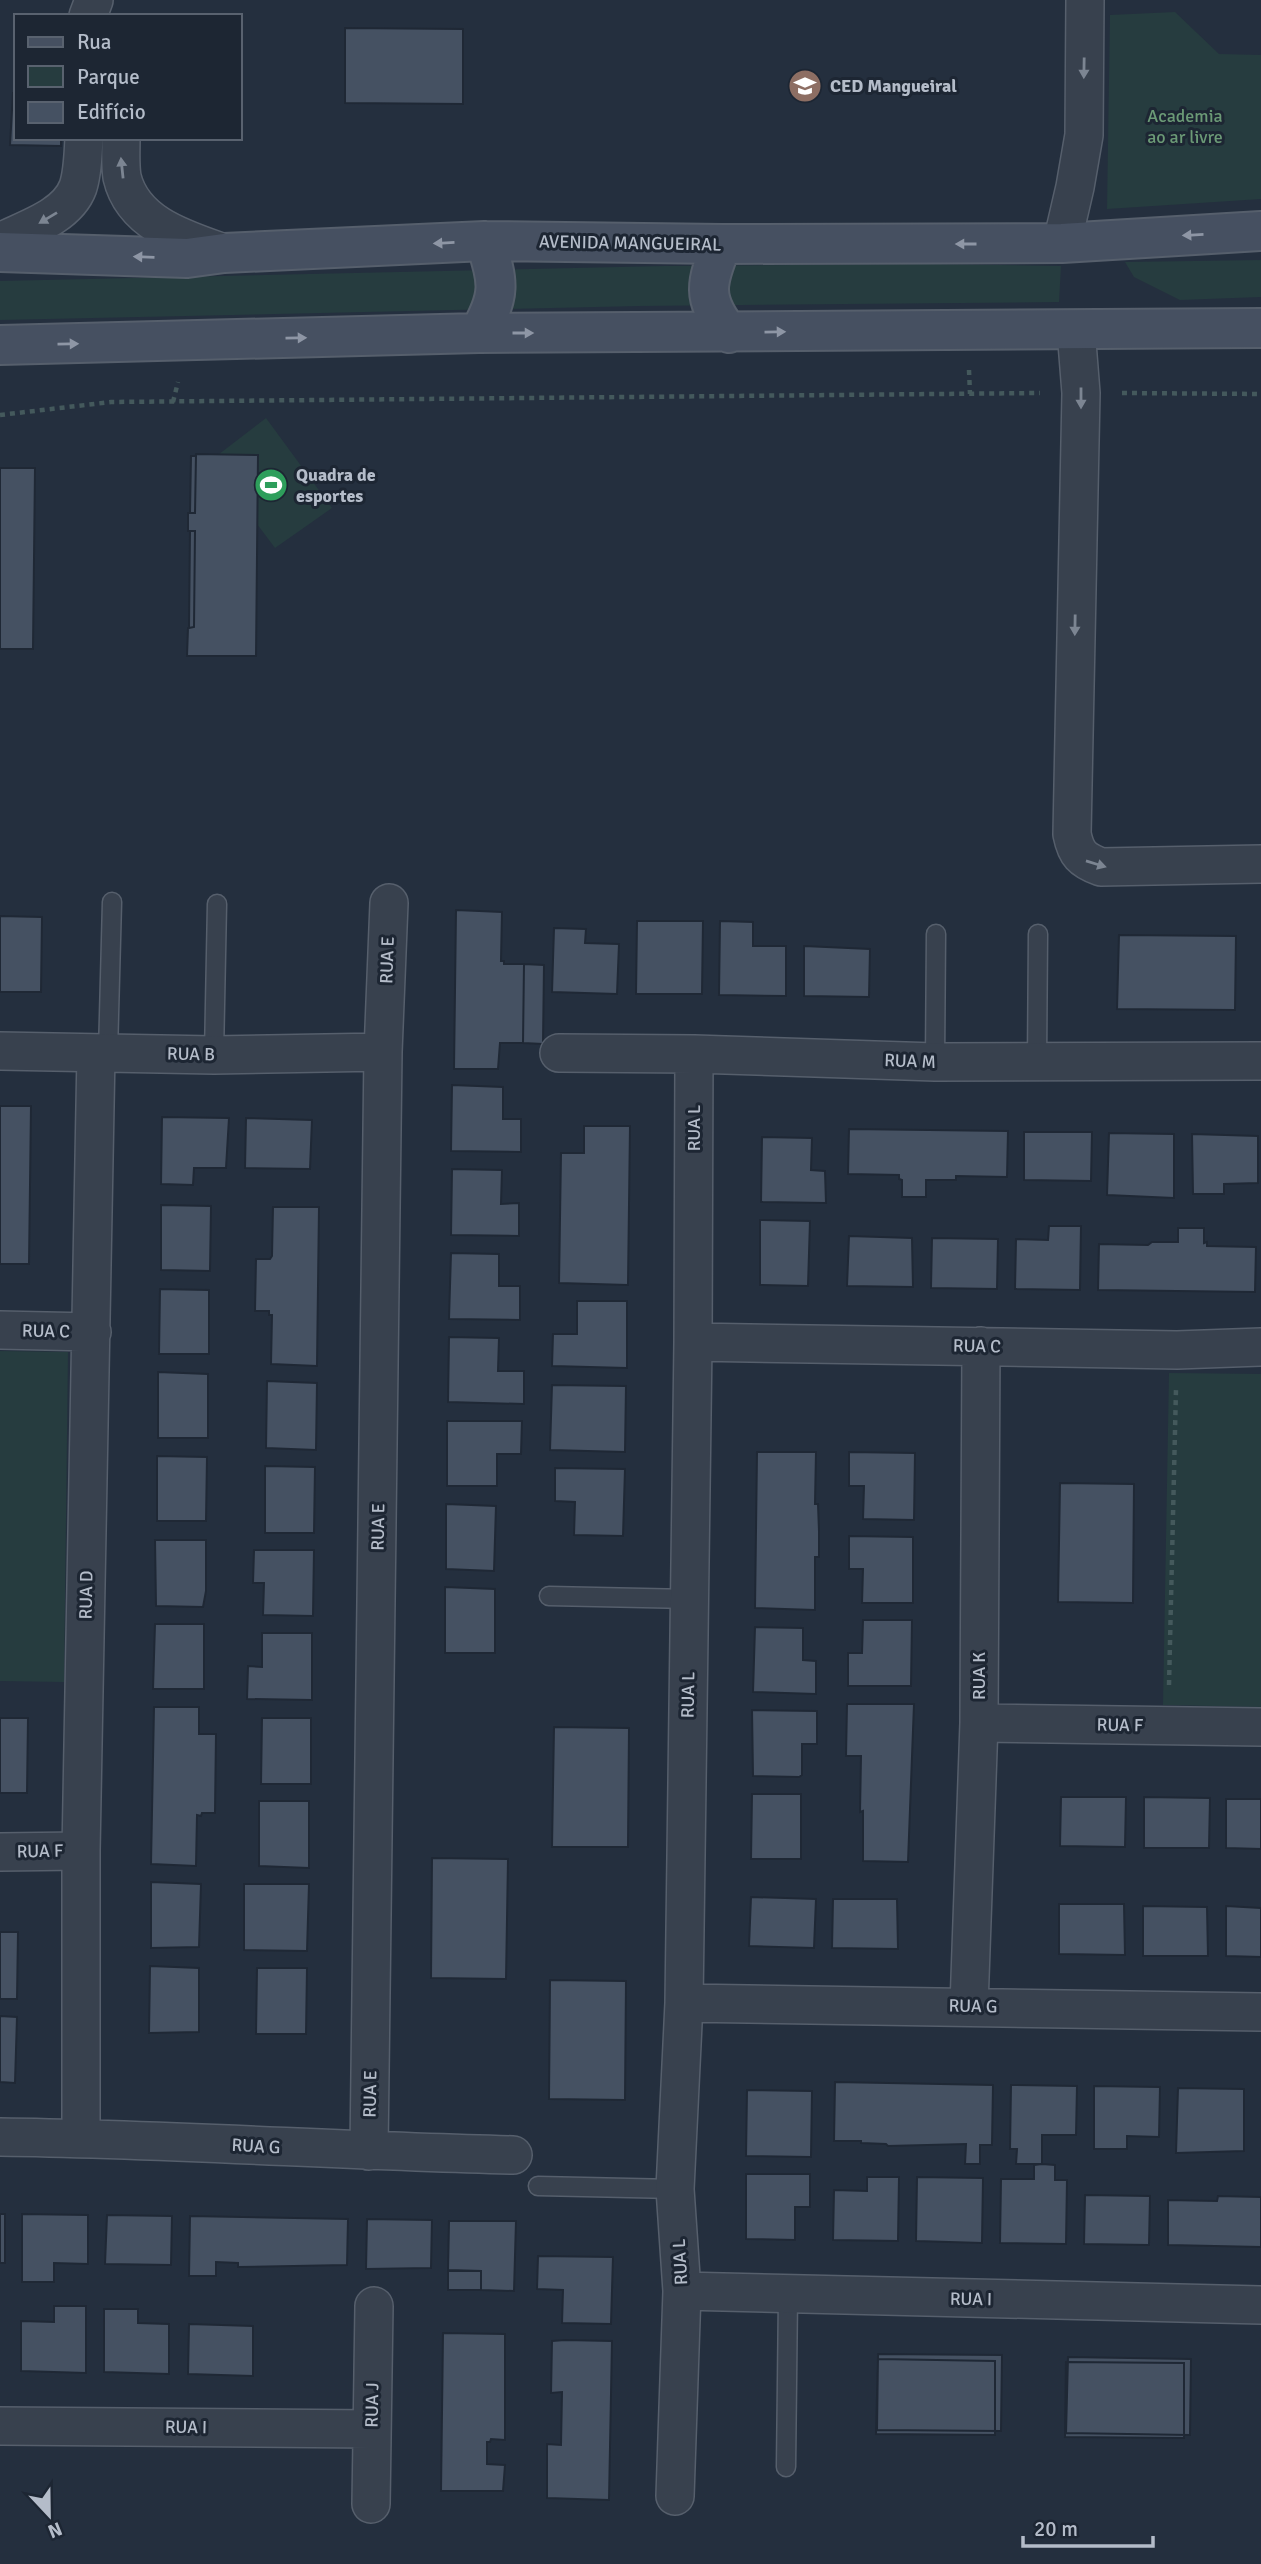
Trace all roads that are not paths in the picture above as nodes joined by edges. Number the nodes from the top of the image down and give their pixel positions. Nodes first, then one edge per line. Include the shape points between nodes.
1 (1085, 0) edge
2 (84, 140) edge
3 (121, 140) edge
4 (1261, 231) edge
5 (485, 241) junction
6 (0, 242) edge
7 (1062, 243) junction
8 (722, 244) junction
9 (0, 252) edge
10 (224, 253) junction
11 (1261, 328) edge
12 (1076, 330) junction
13 (729, 333) junction
14 (479, 334) junction
15 (0, 345) edge
16 (1261, 864) edge
17 (112, 902) dead end
18 (389, 903) dead end
19 (217, 904) dead end
20 (936, 933) dead end
21 (1038, 934) dead end
22 (0, 1051) edge
23 (383, 1052) junction
24 (102, 1053) junction
25 (559, 1053) dead end
26 (694, 1054) junction
27 (214, 1055) junction
28 (1261, 1061) edge
29 (935, 1062) junction
30 (1037, 1063) junction
31 (0, 1331) edge
32 (92, 1332) junction
33 (693, 1342) junction
34 (981, 1346) junction
35 (1261, 1347) edge
36 (549, 1596) dead end
37 (690, 1599) junction
38 (979, 1723) junction
39 (1261, 1727) edge
40 (81, 1851) junction
41 (0, 1852) edge
42 (684, 2003) junction
43 (970, 2006) junction
44 (1261, 2012) edge
45 (0, 2137) edge
46 (81, 2138) junction
47 (369, 2151) junction
48 (513, 2155) dead end
49 (538, 2186) dead end
50 (675, 2189) junction
51 (682, 2291) junction
52 (788, 2295) junction
53 (1261, 2305) edge
54 (374, 2306) dead end
55 (0, 2426) edge
56 (372, 2429) junction
57 (786, 2467) dead end
58 (675, 2496) dead end
59 (371, 2504) dead end

1 -> 7 street via 1084,135
2 -> 6 street via 81,173 71,198 53,216
10 -> 3 street via 179,237 144,214 123,180
4 -> 7 street, AVENIDA MANGUEIRAL
5 - 8 street, AVENIDA MANGUEIRAL
5 -> 10 street, AVENIDA MANGUEIRAL
5 - 14 street via 494,265 496,301
7 -> 8 street, AVENIDA MANGUEIRAL
8 - 13 street via 708,289 715,316
10 -> 9 street, AVENIDA MANGUEIRAL via 187,258
11 - 12 street
13 -> 12 street
12 -> 16 street via 1081,393 1074,845 1078,855 1101,867
14 -> 13 street
15 -> 14 street
17 - 24 lane
18 - 23 street, RUA E
19 - 27 lane
20 - 29 lane
21 - 30 lane
22 - 24 street, RUA B
23 - 27 street, RUA B
23 - 47 street, RUA E
24 - 27 street, RUA B
24 - 32 street, RUA D
25 - 26 street, RUA M
26 - 29 street, RUA M
26 - 33 street, RUA L
28 - 30 street, RUA M
29 - 30 street, RUA M
31 - 32 street, RUA C
32 - 40 street, RUA D
33 - 34 street, RUA C
33 - 37 street, RUA L
34 - 35 street, RUA C
34 - 38 street, RUA K
36 - 37 lane
37 - 42 street, RUA L
38 - 39 street, RUA F
38 - 43 street, RUA K
40 - 41 street, RUA F
40 - 46 street, RUA D
42 - 43 street, RUA G
42 - 50 street, RUA L
43 - 44 street, RUA G
45 - 46 street, RUA G
46 - 47 street, RUA G
47 - 48 street, RUA G
49 - 50 lane
50 - 51 street, RUA L
51 - 52 street, RUA I
51 - 58 street, RUA L
52 - 53 street, RUA I
52 - 57 lane
54 - 56 street, RUA J
55 - 56 street, RUA I
56 - 59 street, RUA J

